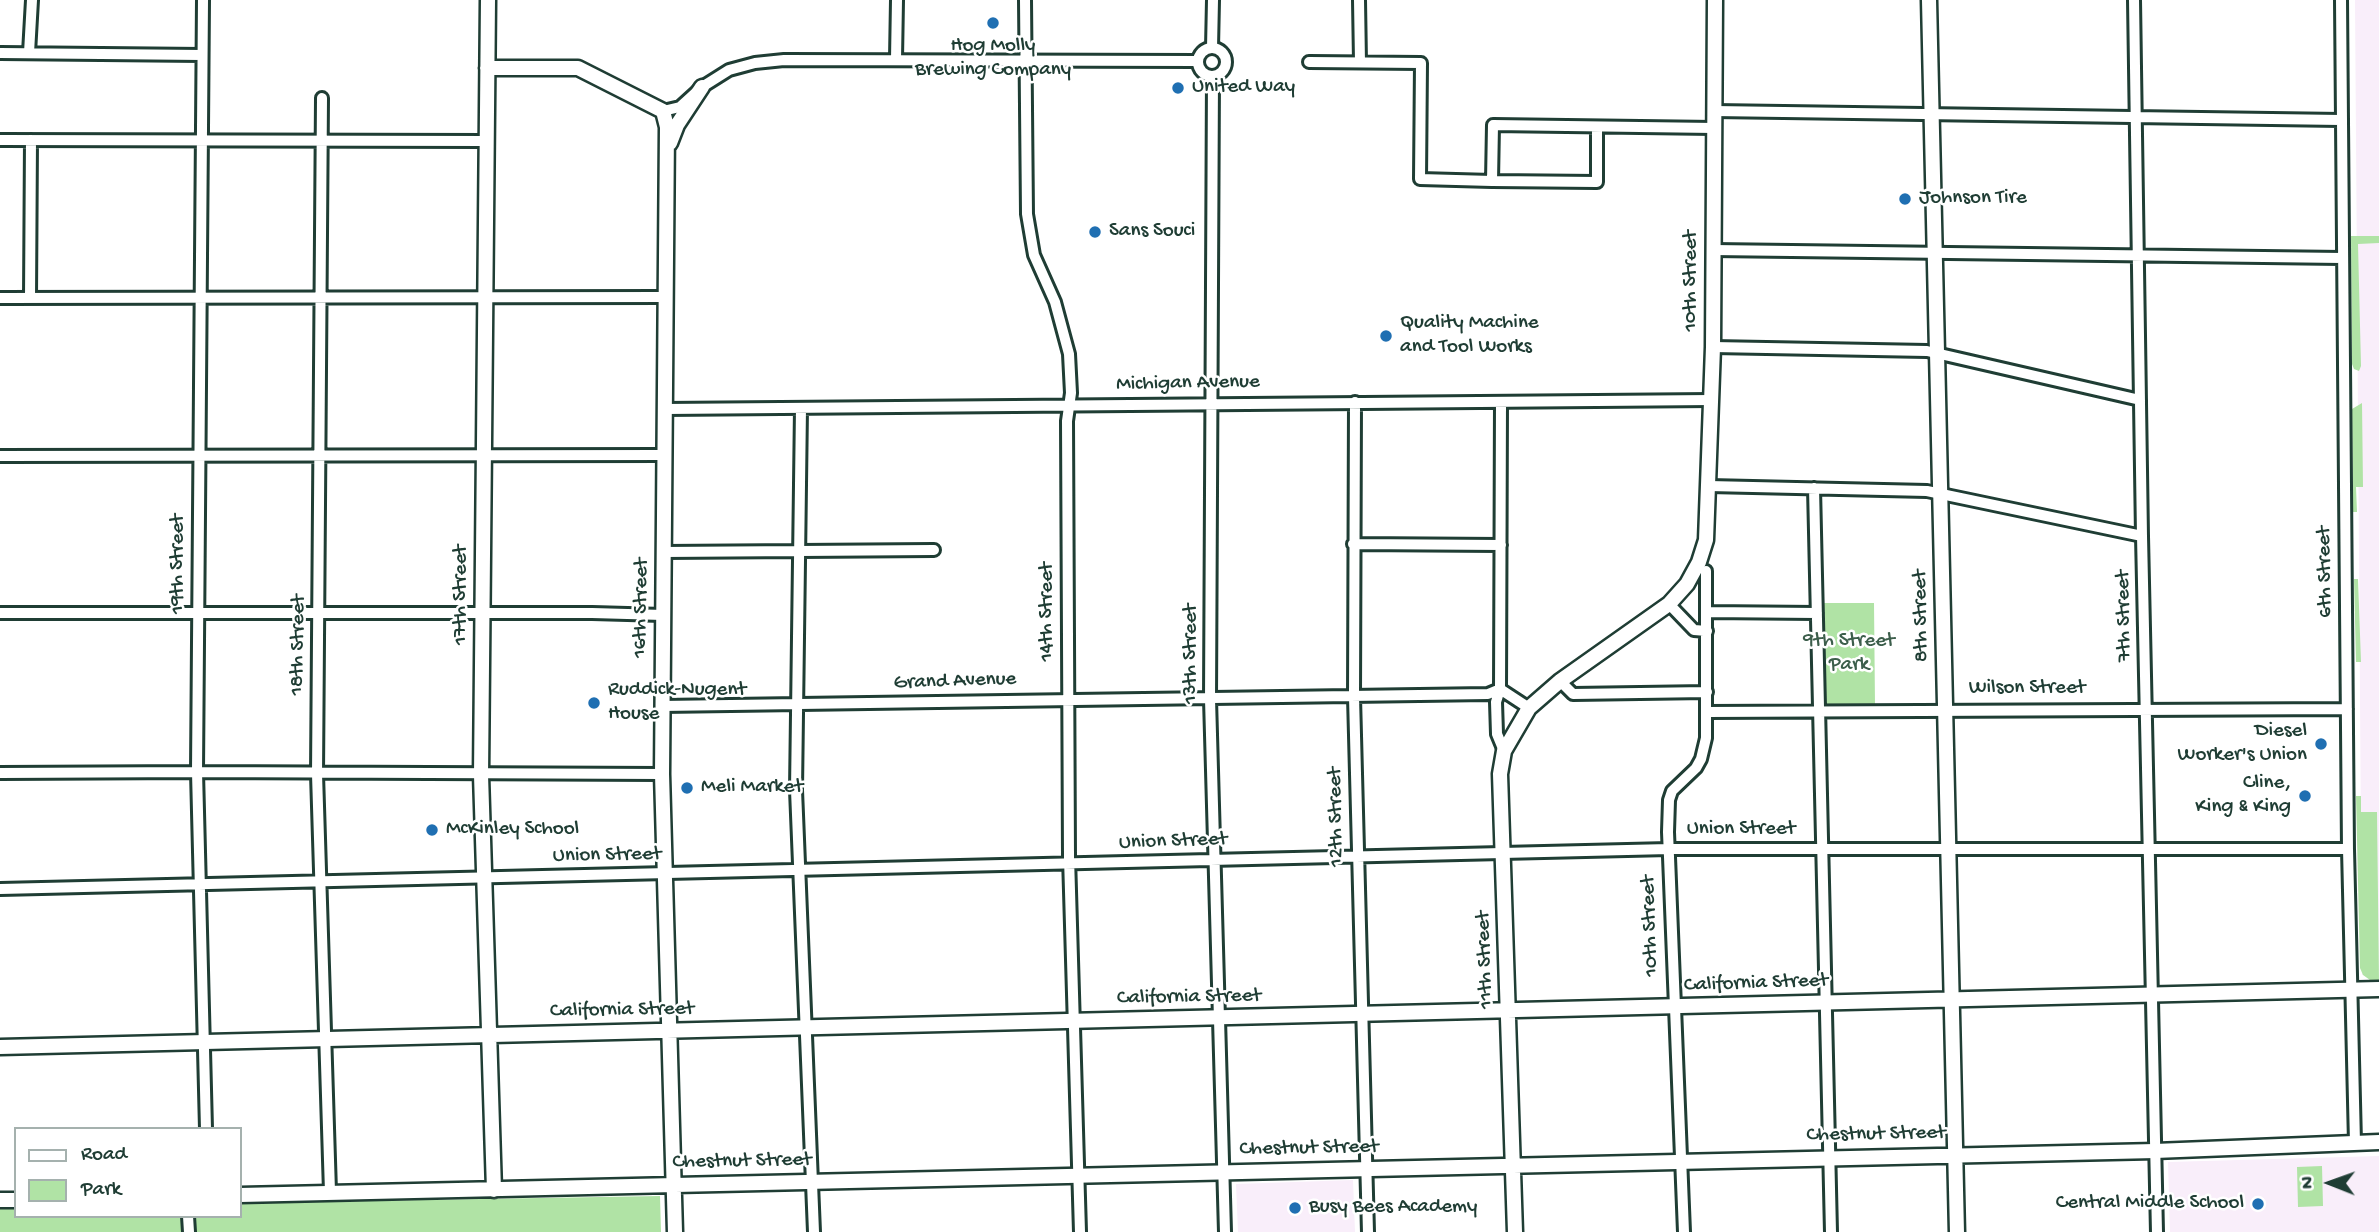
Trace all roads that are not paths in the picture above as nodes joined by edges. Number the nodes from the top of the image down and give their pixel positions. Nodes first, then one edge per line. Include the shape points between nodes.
1 (32, 0) edge
2 (202, 0) edge
3 (488, 0) edge
4 (897, 0) edge
5 (1025, 0) edge
6 (1213, 0) edge
7 (1359, 0) edge
8 (1715, 0) edge
9 (1929, 0) edge
10 (2134, 0) edge
11 (2341, 0) edge
12 (1212, 48) junction
13 (0, 53) edge
14 (29, 53) junction
15 (202, 55) junction
16 (896, 59) junction
17 (1025, 59) junction
18 (1198, 61) junction
19 (1309, 62) dead end
20 (1360, 62) junction
21 (487, 68) junction
22 (1213, 76) junction
23 (702, 87) junction
24 (322, 98) dead end
25 (663, 111) junction
26 (1714, 111) junction
27 (1932, 114) junction
28 (2135, 117) junction
29 (2341, 120) junction
30 (1597, 127) junction
31 (1714, 128) junction
32 (31, 140) junction
33 (202, 140) junction
34 (322, 140) junction
35 (0, 141) edge
36 (487, 141) junction
37 (667, 150) junction
38 (1492, 181) junction
39 (1713, 250) junction
40 (1935, 252) junction
41 (2137, 255) junction
42 (2342, 258) junction
43 (666, 297) junction
44 (0, 298) edge
45 (30, 298) junction
46 (200, 298) junction
47 (321, 298) junction
48 (485, 298) junction
49 (1713, 347) junction
50 (1937, 353) junction
51 (1712, 400) junction
52 (2140, 400) junction
53 (1355, 401) junction
54 (1501, 402) junction
55 (1070, 404) junction
56 (1211, 404) junction
57 (665, 408) junction
58 (801, 408) junction
59 (199, 455) junction
60 (320, 455) junction
61 (483, 455) junction
62 (664, 455) junction
63 (0, 456) edge
64 (1709, 486) junction
65 (1814, 488) junction
66 (1941, 495) junction
67 (2142, 536) junction
68 (1353, 544) junction
69 (1501, 545) junction
70 (934, 550) dead end
71 (664, 552) junction
72 (798, 552) junction
73 (1703, 566) junction
74 (1669, 604) junction
75 (1706, 611) junction
76 (1817, 612) junction
77 (0, 613) edge
78 (319, 613) junction
79 (483, 613) junction
80 (199, 614) junction
81 (663, 615) junction
82 (1707, 631) junction
83 (1560, 681) junction
84 (1500, 689) junction
85 (1707, 692) junction
86 (1354, 697) junction
87 (1210, 699) junction
88 (1067, 700) junction
89 (797, 705) junction
90 (662, 706) junction
91 (1529, 708) junction
92 (2347, 709) junction
93 (2146, 710) junction
94 (1945, 711) junction
95 (1707, 712) junction
96 (1820, 712) junction
97 (1504, 751) junction
98 (197, 772) junction
99 (0, 773) edge
100 (317, 774) junction
101 (662, 774) junction
102 (481, 775) junction
103 (1670, 849) junction
104 (1822, 849) junction
105 (2149, 849) junction
106 (2348, 849) junction
107 (1948, 850) junction
108 (1503, 854) junction
109 (1357, 857) junction
110 (1214, 860) junction
111 (1069, 864) junction
112 (798, 871) junction
113 (665, 874) junction
114 (485, 878) junction
115 (321, 881) junction
116 (200, 884) junction
117 (0, 889) edge
118 (2379, 989) edge
119 (2350, 990) junction
120 (2153, 994) junction
121 (1952, 998) junction
122 (1826, 1003) junction
123 (1675, 1008) junction
124 (1508, 1011) junction
125 (1361, 1015) junction
126 (1219, 1019) junction
127 (1075, 1022) junction
128 (805, 1028) junction
129 (670, 1031) junction
130 (489, 1035) junction
131 (326, 1040) junction
132 (204, 1042) junction
133 (0, 1047) edge
134 (206, 1127) edge
135 (2379, 1142) edge
136 (2355, 1143) junction
137 (2155, 1151) junction
138 (1956, 1154) junction
139 (1830, 1157) junction
140 (1681, 1161) junction
141 (1513, 1165) junction
142 (1367, 1169) junction
143 (1223, 1172) junction
144 (1079, 1175) junction
145 (812, 1181) junction
146 (674, 1184) junction
147 (494, 1190) junction
148 (330, 1192) junction
149 (242, 1195) edge
150 (675, 1232) edge
151 (814, 1232) edge
152 (1080, 1232) edge
153 (1225, 1232) edge
154 (1368, 1232) edge
155 (1515, 1232) edge
156 (1684, 1232) edge
157 (1831, 1232) edge
158 (1958, 1232) edge
159 (2157, 1232) edge

1 - 14 street
2 - 15 street, 19th Street
3 - 21 street, 17th Street
4 - 16 street
5 - 17 street, 14th Street
6 - 12 street
7 - 20 street
8 - 26 street, 10th Street
9 - 27 street, 8th Street
10 - 28 street, 7th Street
11 - 29 street, 6th Street
12 - 18 street via 1202,52
12 - 22 street via 1223,52 1226,60 1224,69
13 - 14 street
14 - 15 street
15 - 33 street, 19th Street
16 - 17 street
16 - 23 street via 755,63 729,70
17 - 18 street
17 - 55 street, 14th Street via 1028,227 1034,255 1063,327 1069,354
18 - 22 street via 1204,74
19 - 20 street
20 - 38 street via 1421,63 1420,179
21 - 25 street via 578,68
21 - 36 street, 17th Street
22 - 56 street, 13th Street
23 - 25 street via 680,107
23 - 37 street
24 - 34 street, 18th Street
25 - 37 street, 16th Street
26 - 27 street
26 - 31 street, 10th Street
27 - 28 street
27 - 40 street, 8th Street
28 - 29 street
28 - 41 street, 7th Street
29 - 42 street, 6th Street
30 - 31 street
30 - 38 street via 1597,182
30 - 38 street via 1493,125
31 - 39 street, 10th Street
32 - 33 street
32 - 35 street
32 - 45 street
33 - 34 street
33 - 46 street, 19th Street
34 - 36 street
34 - 47 street, 18th Street
36 - 48 street, 17th Street
37 - 43 street, 16th Street
39 - 40 street
39 - 49 street, 10th Street
40 - 41 street
40 - 50 street, 8th Street
41 - 42 street
41 - 52 street, 7th Street
42 - 92 street, 6th Street
43 - 48 street
43 - 57 street, 16th Street
44 - 45 street
45 - 46 street
46 - 47 street
46 - 59 street, 19th Street
47 - 48 street
47 - 60 street, 18th Street
48 - 61 street, 17th Street
49 - 50 street
49 - 51 street, 10th Street
50 - 52 street
50 - 66 street, 8th Street
51 - 54 street, Michigan Avenue
51 - 64 street, 10th Street
52 - 67 street, 7th Street
53 - 54 street, Michigan Avenue
53 - 56 street, Michigan Avenue
53 - 68 street, 12th Street
54 - 69 street, 11th Street
55 - 56 street, Michigan Avenue
55 - 58 street, Michigan Avenue
55 - 88 street, 14th Street
56 - 87 street, 13th Street
57 - 58 street, Michigan Avenue
57 - 62 street, 16th Street
58 - 72 street
59 - 60 street
59 - 63 street
59 - 80 street, 19th Street
60 - 61 street
60 - 78 street, 18th Street
61 - 62 street
61 - 79 street, 17th Street
62 - 71 street, 16th Street
64 - 65 street
64 - 73 street, 10th Street
65 - 66 street
65 - 76 street
66 - 67 street
66 - 94 street, 8th Street
67 - 93 street, 7th Street
68 - 69 street
68 - 86 street, 12th Street
69 - 84 street, 11th Street
70 - 72 street
71 - 72 street
71 - 81 street, 16th Street
72 - 89 street
73 - 74 street
73 - 75 street, 10th Street
74 - 82 street via 1694,630
74 - 83 street
75 - 76 street
75 - 82 street, 10th Street
76 - 96 street
77 - 80 street
78 - 79 street
78 - 80 street
78 - 100 street, 18th Street
79 - 81 street
79 - 102 street, 17th Street
80 - 98 street, 19th Street
81 - 90 street, 16th Street
82 - 85 street, 10th Street
83 - 85 street via 1573,694
83 - 91 street
84 - 86 street, Grand Avenue via 1488,694
84 - 91 street
84 - 97 street, 11th Street via 1497,734
85 - 95 street, 10th Street
86 - 87 street, Grand Avenue
86 - 109 street, 12th Street
87 - 88 street, Grand Avenue
87 - 110 street, 13th Street
88 - 89 street, Grand Avenue
88 - 111 street, 14th Street
89 - 90 street, Grand Avenue
89 - 112 street
90 - 101 street, 16th Street
91 - 97 street
92 - 93 street, Wilson Street
92 - 106 street, 6th Street
93 - 94 street, Wilson Street
93 - 105 street, 7th Street
94 - 96 street, Wilson Street
94 - 107 street, 8th Street
95 - 96 street, Wilson Street
95 - 103 street, 10th Street via 1701,759 1669,800
96 - 104 street
97 - 108 street, 11th Street via 1500,774
98 - 99 street
98 - 100 street
98 - 116 street, 19th Street
100 - 102 street
100 - 115 street, 18th Street
101 - 102 street
101 - 113 street, 16th Street
102 - 114 street, 17th Street
103 - 104 street, Union Street
103 - 108 street, Union Street
103 - 123 street, 10th Street
104 - 107 street, Union Street
104 - 122 street
105 - 106 street, Union Street
105 - 107 street, Union Street
105 - 120 street, 7th Street
106 - 119 street, 6th Street
107 - 121 street, 8th Street
108 - 109 street, Union Street
108 - 124 street, 11th Street
109 - 110 street, Union Street
109 - 125 street, 12th Street
110 - 111 street, Union Street
110 - 126 street, 13th Street
111 - 112 street, Union Street
111 - 127 street, 14th Street
112 - 113 street, Union Street
112 - 128 street
113 - 114 street, Union Street
113 - 129 street, 16th Street
114 - 115 street, Union Street
114 - 130 street, 17th Street
115 - 116 street, Union Street
115 - 131 street, 18th Street
116 - 117 street, Union Street
116 - 132 street, 19th Street
118 - 119 street, California Street
119 - 120 street, California Street
119 - 136 street, 6th Street
120 - 121 street, California Street
120 - 137 street, 7th Street
121 - 122 street, California Street
121 - 138 street, 8th Street
122 - 123 street, California Street
122 - 139 street
123 - 124 street, California Street
123 - 140 street, 10th Street
124 - 125 street, California Street
124 - 141 street, 11th Street
125 - 126 street, California Street
125 - 142 street, 12th Street
126 - 127 street, California Street
126 - 143 street, 13th Street
127 - 128 street, California Street
127 - 144 street, 14th Street
128 - 129 street, California Street
128 - 145 street
129 - 130 street, California Street
129 - 146 street, 16th Street
130 - 131 street, California Street
130 - 147 street, 17th Street
131 - 132 street, California Street
131 - 148 street, 18th Street
132 - 133 street, California Street
132 - 134 street, 19th Street
135 - 136 street, Chestnut Street
136 - 137 street, Chestnut Street
137 - 138 street, Chestnut Street
137 - 159 street, 7th Street
138 - 139 street, Chestnut Street
138 - 158 street, 8th Street
139 - 140 street, Chestnut Street
139 - 157 street
140 - 141 street, Chestnut Street
140 - 156 street, 10th Street
141 - 142 street, Chestnut Street
141 - 155 street, 11th Street
142 - 143 street, Chestnut Street
142 - 154 street, 12th Street
143 - 144 street, Chestnut Street
143 - 153 street, 13th Street
144 - 145 street, Chestnut Street
144 - 152 street, 14th Street
145 - 146 street, Chestnut Street
145 - 151 street
146 - 147 street, Chestnut Street
146 - 150 street, 16th Street
147 - 148 street, Chestnut Street
148 - 149 street, Chestnut Street

